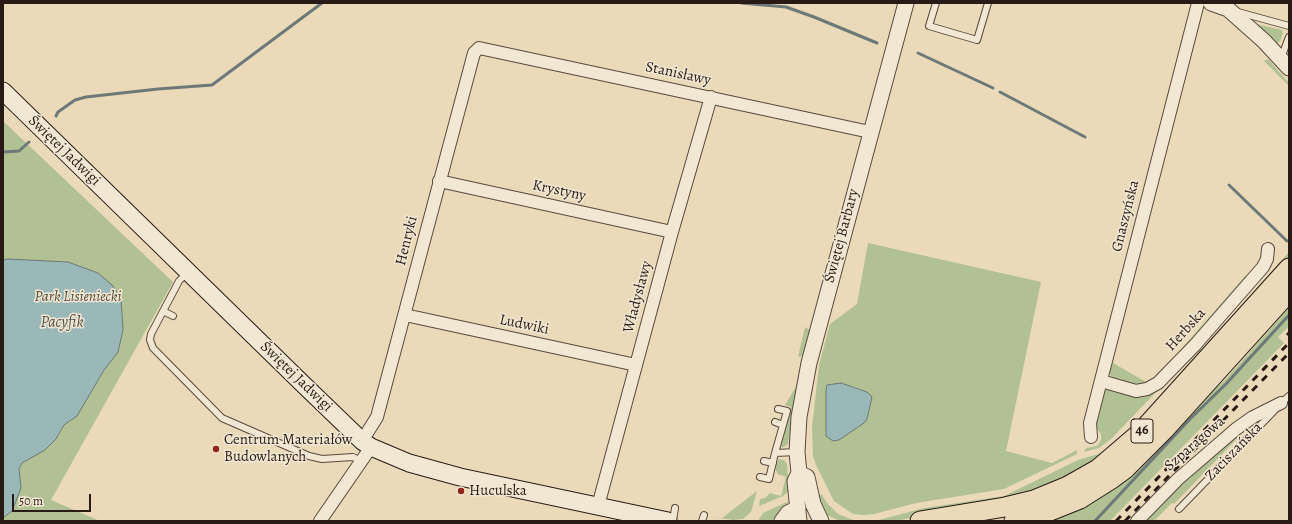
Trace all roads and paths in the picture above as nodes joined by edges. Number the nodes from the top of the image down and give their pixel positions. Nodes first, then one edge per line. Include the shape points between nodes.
1 (906, 3) edge
2 (936, 3) edge
3 (988, 3) edge
4 (1198, 3) edge
5 (1211, 3) edge
6 (1228, 10) junction
7 (1289, 26) edge
8 (1289, 37) edge
9 (479, 48) joint
10 (1285, 63) edge
11 (3, 91) edge
12 (711, 97) junction
13 (870, 132) junction
14 (439, 181) junction
15 (672, 232) junction
16 (1268, 249) dead end
17 (1289, 268) edge
18 (188, 272) junction
19 (1289, 292) edge
20 (163, 311) junction
21 (405, 315) junction
22 (173, 316) dead end
23 (636, 365) junction
24 (1101, 382) junction
25 (1285, 400) edge
26 (778, 409) dead end
27 (775, 422) dead end
28 (783, 424) junction
29 (1091, 437) dead end
30 (366, 444) junction
31 (797, 452) junction
32 (775, 454) junction
33 (361, 461) junction
34 (764, 461) dead end
35 (773, 463) junction
36 (799, 473) junction
37 (760, 476) dead end
38 (598, 506) junction
39 (1179, 508) dead end
40 (799, 514) edge
41 (668, 518) edge
42 (320, 521) edge
43 (673, 521) edge
44 (782, 521) edge
45 (821, 521) edge
46 (920, 521) edge
47 (1014, 521) edge
48 (1137, 521) edge

1 - 13 street, Świętej Barbary
2 - 3 lane via 929,26 977,40
4 - 24 street, Gnaszyńska
5 - 6 street
6 - 7 lane
6 - 10 street
8 - 10 lane via 1282,52
9 - 12 street, Stanisławy
9 - 14 street, Henryki via 474,53
11 - 18 main road, Świętej Jadwigi
12 - 13 street, Stanisławy
12 - 15 street, Władysławy
13 - 31 street, Świętej Barbary via 809,363 799,418
14 - 15 street, Krystyny
14 - 21 street, Henryki
15 - 23 street, Władysławy
16 - 24 street, Herbska via 1263,267 1158,383 1136,391
17 - 46 main road, 46 via 1145,428 1098,469 1068,486 1034,500
18 - 20 lane via 179,281
18 - 30 main road, Świętej Jadwigi
19 - 47 main road, 46 via 1161,434 1125,469 1080,498 1050,511
20 - 22 lane
20 - 33 lane via 151,334 151,345 222,418 308,456 322,459 353,457
21 - 23 street, Ludwiki
21 - 30 street, Henryki via 377,417
23 - 38 street, Władysławy
24 - 29 street, Gnaszyńska via 1090,423
25 - 39 lane, Zaciszańska
25 - 48 street, Szparagowa via 1236,429 1178,479
26 - 28 lane via 787,411
27 - 28 lane
28 - 32 lane
30 - 33 street
30 - 38 main road, Świętej Jadwigi via 409,463 460,477
31 - 32 lane
31 - 36 street, Świętej Barbary
32 - 35 lane
33 - 42 street
34 - 35 lane
35 - 37 lane via 768,479
36 - 40 street, Świętej Barbary via 795,482
36 - 45 street, Świętej Barbary via 807,477 813,504
38 - 41 main road, Świętej Jadwigi
40 - 44 street via 788,513
41 - 43 lane

